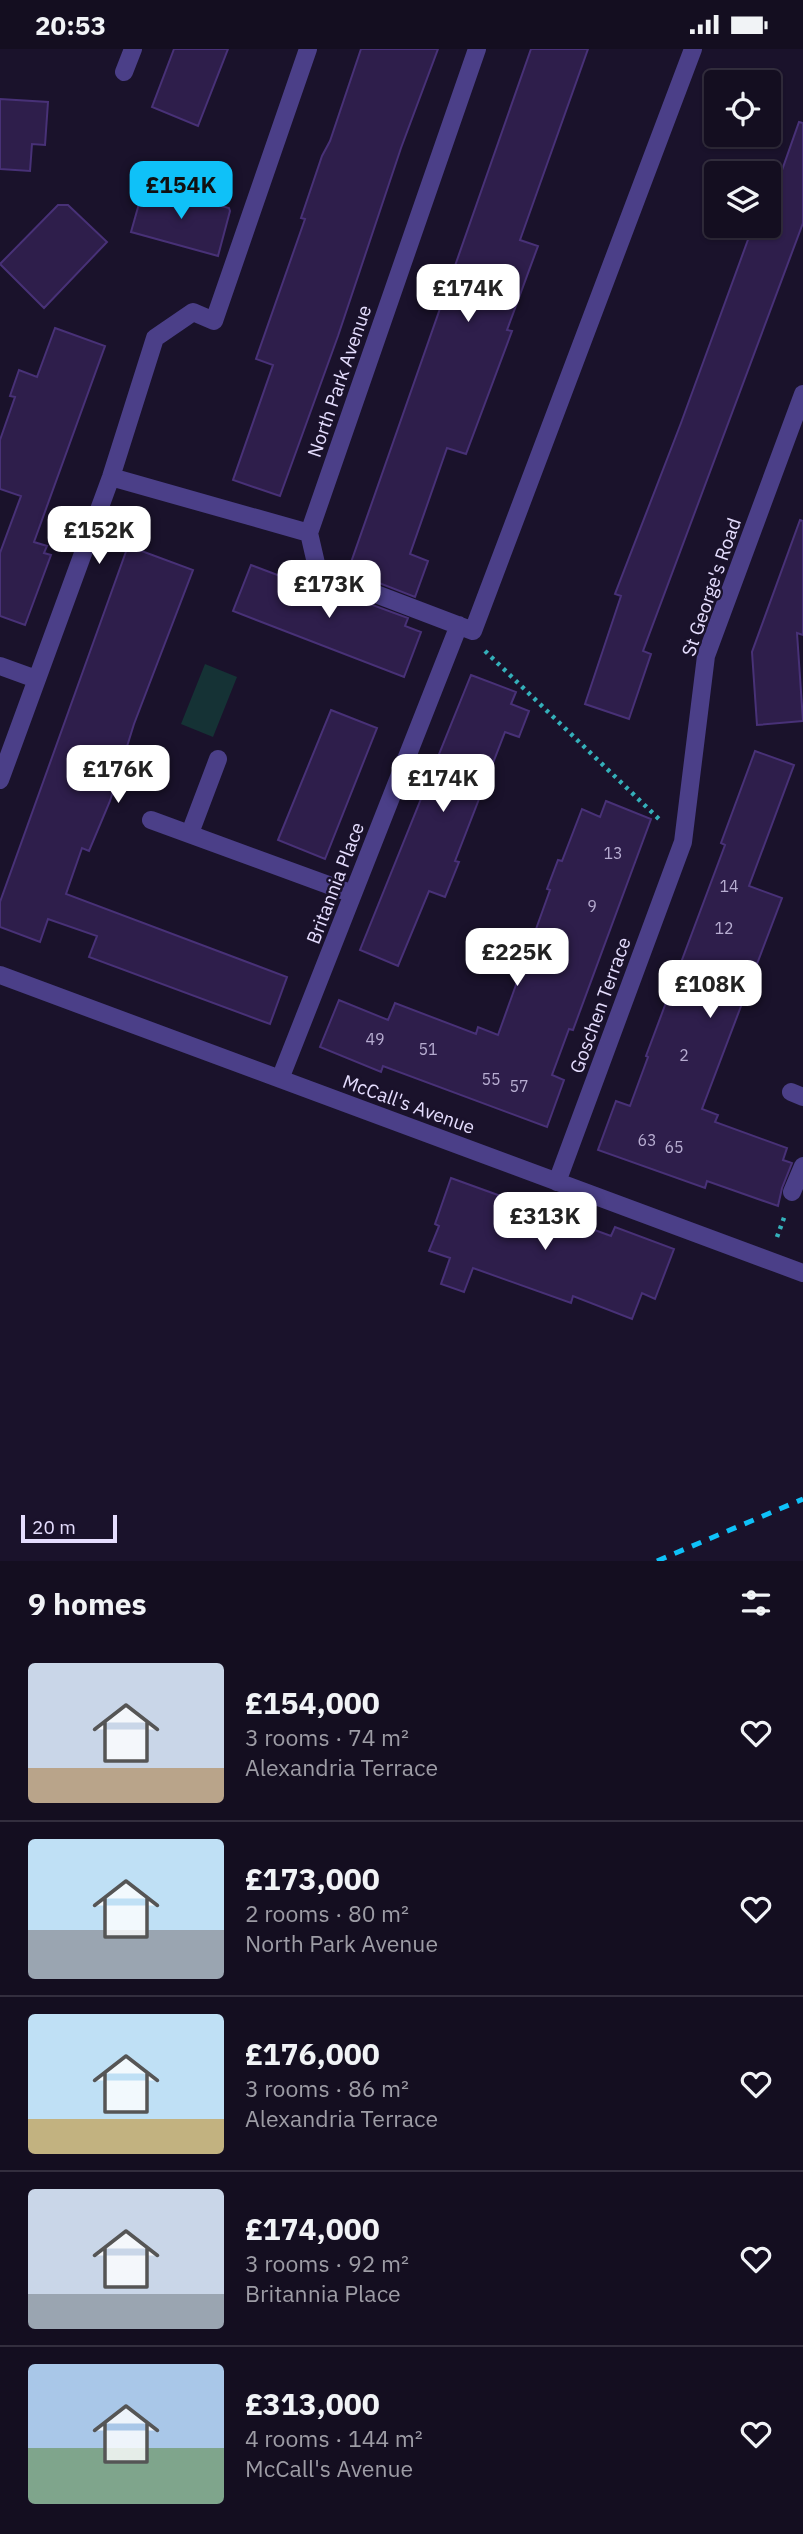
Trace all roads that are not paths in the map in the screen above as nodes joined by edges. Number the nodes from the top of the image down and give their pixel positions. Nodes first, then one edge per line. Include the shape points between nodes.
1 (133, 49) edge
2 (308, 49) edge
3 (477, 49) edge
4 (693, 49) edge
5 (124, 72) dead end
6 (801, 406) edge
7 (111, 477) junction
8 (309, 533) junction
9 (459, 625) junction
10 (0, 666) edge
11 (36, 680) junction
12 (218, 759) dead end
13 (0, 780) edge
14 (151, 820) dead end
15 (190, 834) junction
16 (683, 842) joint
17 (353, 894) junction
18 (0, 975) edge
19 (280, 1079) junction
20 (803, 1166) edge
21 (556, 1182) junction
22 (792, 1192) road end
23 (803, 1273) edge

1 - 5 street
2 - 7 street via 214,321 192,312 155,338
3 - 8 street, North Park Avenue
4 - 9 street via 473,631
6 - 16 street, St George's Road via 706,656
7 - 8 street
7 - 11 street
8 - 9 street via 318,572
9 - 17 street, Britannia Place
10 - 11 street
11 - 13 street
12 - 15 street
14 - 15 street
15 - 17 street
16 - 21 street, Goschen Terrace
17 - 19 street, Britannia Place
18 - 19 street, McCall's Avenue
19 - 21 street, McCall's Avenue
20 - 22 street
21 - 23 street, McCall's Avenue

